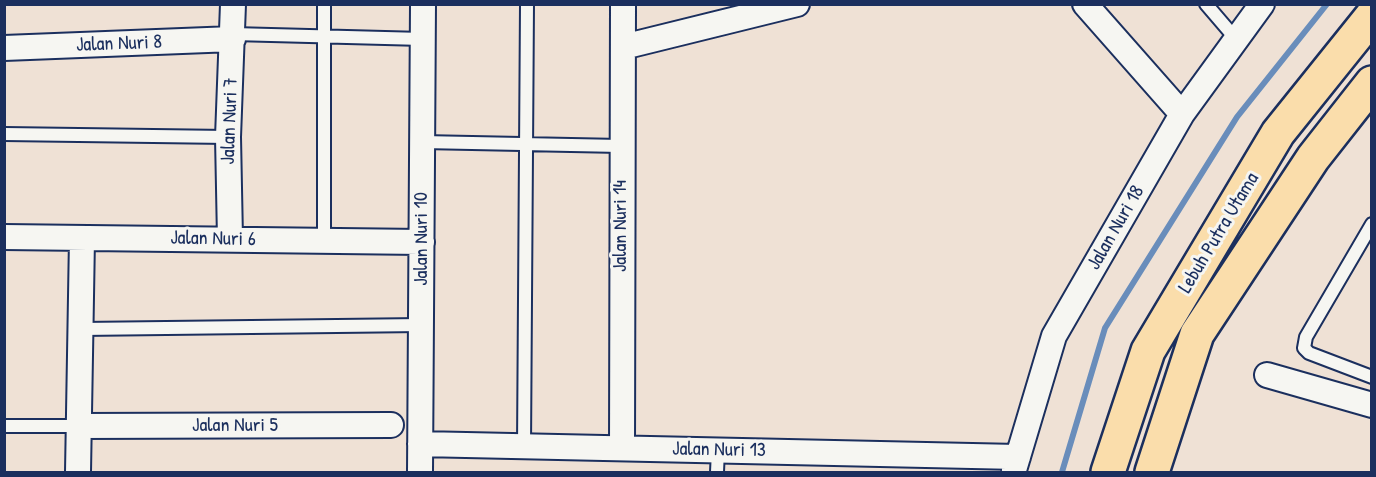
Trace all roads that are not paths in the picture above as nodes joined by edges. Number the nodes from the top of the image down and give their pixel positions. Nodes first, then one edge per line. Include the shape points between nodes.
1 (233, 4) edge
2 (324, 4) edge
3 (423, 4) edge
4 (527, 4) edge
5 (623, 4) edge
6 (797, 4) edge
7 (1085, 4) edge
8 (1206, 4) edge
9 (1262, 4) edge
10 (1371, 16) edge
11 (233, 36) junction
12 (324, 36) junction
13 (423, 39) junction
14 (1236, 39) junction
15 (623, 47) junction
16 (4, 48) edge
17 (1371, 82) edge
18 (1182, 114) junction
19 (4, 134) edge
20 (228, 136) junction
21 (422, 142) junction
22 (526, 143) junction
23 (621, 146) junction
24 (1371, 224) edge
25 (4, 237) edge
26 (82, 238) junction
27 (230, 238) junction
28 (324, 240) junction
29 (422, 242) junction
30 (422, 326) junction
31 (81, 329) junction
32 (1267, 375) dead end
33 (1371, 377) edge
34 (1371, 405) edge
35 (391, 425) dead end
36 (4, 426) edge
37 (79, 426) junction
38 (420, 444) junction
39 (524, 446) junction
40 (622, 448) junction
41 (717, 461) edge
42 (1016, 465) edge
43 (78, 472) edge
44 (420, 472) edge
45 (1108, 472) edge
46 (1152, 472) edge

1 - 11 street, Jalan Nuri 7
2 - 12 lane
3 - 13 street, Jalan Nuri 10
4 - 22 lane
5 - 15 street, Jalan Nuri 14
6 - 15 street
7 - 18 street
8 - 14 lane
9 - 14 street, Jalan Nuri 18
10 - 45 main road, Lebuh Putra Utama via 1278,133 1148,351
11 - 12 lane
11 - 16 street, Jalan Nuri 8
11 - 20 street, Jalan Nuri 7
12 - 13 lane
12 - 28 lane
13 - 21 street, Jalan Nuri 10
14 - 18 street, Jalan Nuri 18
15 - 23 street, Jalan Nuri 14
17 - 46 main road, Lebuh Putra Utama via 1313,158 1197,334
18 - 42 street, Jalan Nuri 18 via 1054,336
19 - 20 lane
20 - 27 street, Jalan Nuri 7
21 - 22 lane
21 - 29 street, Jalan Nuri 10
22 - 23 lane
22 - 39 lane
23 - 40 street, Jalan Nuri 14
24 - 33 lane via 1306,337 1304,348 1309,354
25 - 26 street, Jalan Nuri 6
26 - 27 street, Jalan Nuri 6
26 - 31 street
27 - 28 street, Jalan Nuri 6
28 - 29 street, Jalan Nuri 6
29 - 30 street, Jalan Nuri 10
30 - 31 lane
30 - 38 street, Jalan Nuri 10
31 - 37 street
32 - 34 street
35 - 37 street, Jalan Nuri 5
36 - 37 lane
37 - 43 street
38 - 39 street, Jalan Nuri 13
38 - 44 street, Jalan Nuri 10
39 - 40 street, Jalan Nuri 13
40 - 41 street, Jalan Nuri 13
41 - 42 street, Jalan Nuri 13

